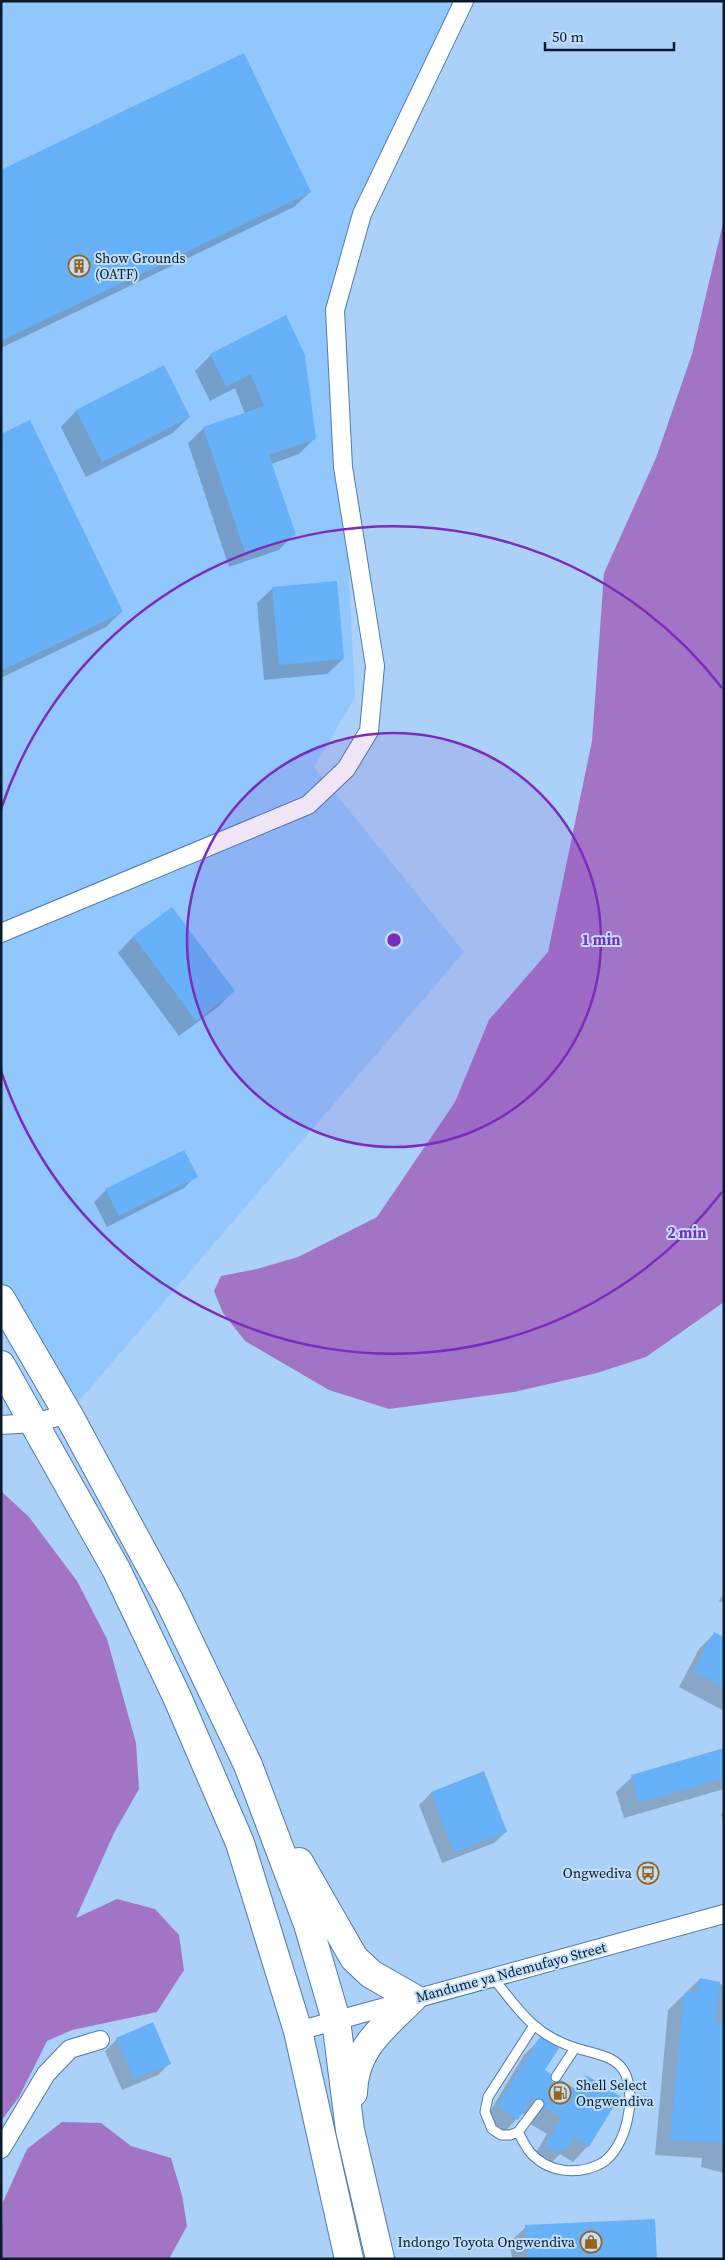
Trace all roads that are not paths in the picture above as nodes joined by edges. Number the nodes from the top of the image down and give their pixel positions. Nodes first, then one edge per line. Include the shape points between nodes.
1 (464, 1) edge
2 (1, 933) edge
3 (1, 1299) edge
4 (1, 1365) edge
5 (68, 1414) junction
6 (34, 1423) junction
7 (1, 1426) edge
8 (248, 1765) junction
9 (724, 1914) edge
10 (494, 1979) junction
11 (413, 1998) junction
12 (336, 2020) junction
13 (533, 2027) junction
14 (298, 2031) junction
15 (100, 2040) dead end
16 (575, 2048) junction
17 (556, 2077) dead end
18 (539, 2104) dead end
19 (518, 2132) junction
20 (1, 2149) edge
21 (357, 2153) junction
22 (348, 2259) edge
23 (380, 2259) edge

1 - 2 street via 362,214 335,310 343,467 375,666 370,731 346,769 308,805
3 - 5 main road
4 - 6 main road
5 - 6 street
5 - 8 main road via 170,1602
6 - 7 street
6 - 14 main road via 116,1570 177,1697 236,1834
8 - 11 main road via 354,1958 371,1974
8 - 12 main road via 308,1924
9 - 10 street, Mandume ya Ndemufayo Street
10 - 11 street, Mandume ya Ndemufayo Street
10 - 13 lane
11 - 12 street, Mandume ya Ndemufayo Street
11 - 21 main road via 377,2033 360,2056 353,2090
12 - 14 street, Mandume ya Ndemufayo Street
12 - 21 main road via 350,2130
13 - 16 lane
13 - 19 lane via 488,2097 485,2112 492,2129 501,2135
14 - 22 main road
15 - 20 street via 70,2049 46,2074
16 - 17 lane
16 - 19 lane via 614,2060 625,2072 632,2094 628,2121 616,2147 602,2162 565,2172 545,2164 530,2152
18 - 19 lane
21 - 23 main road

